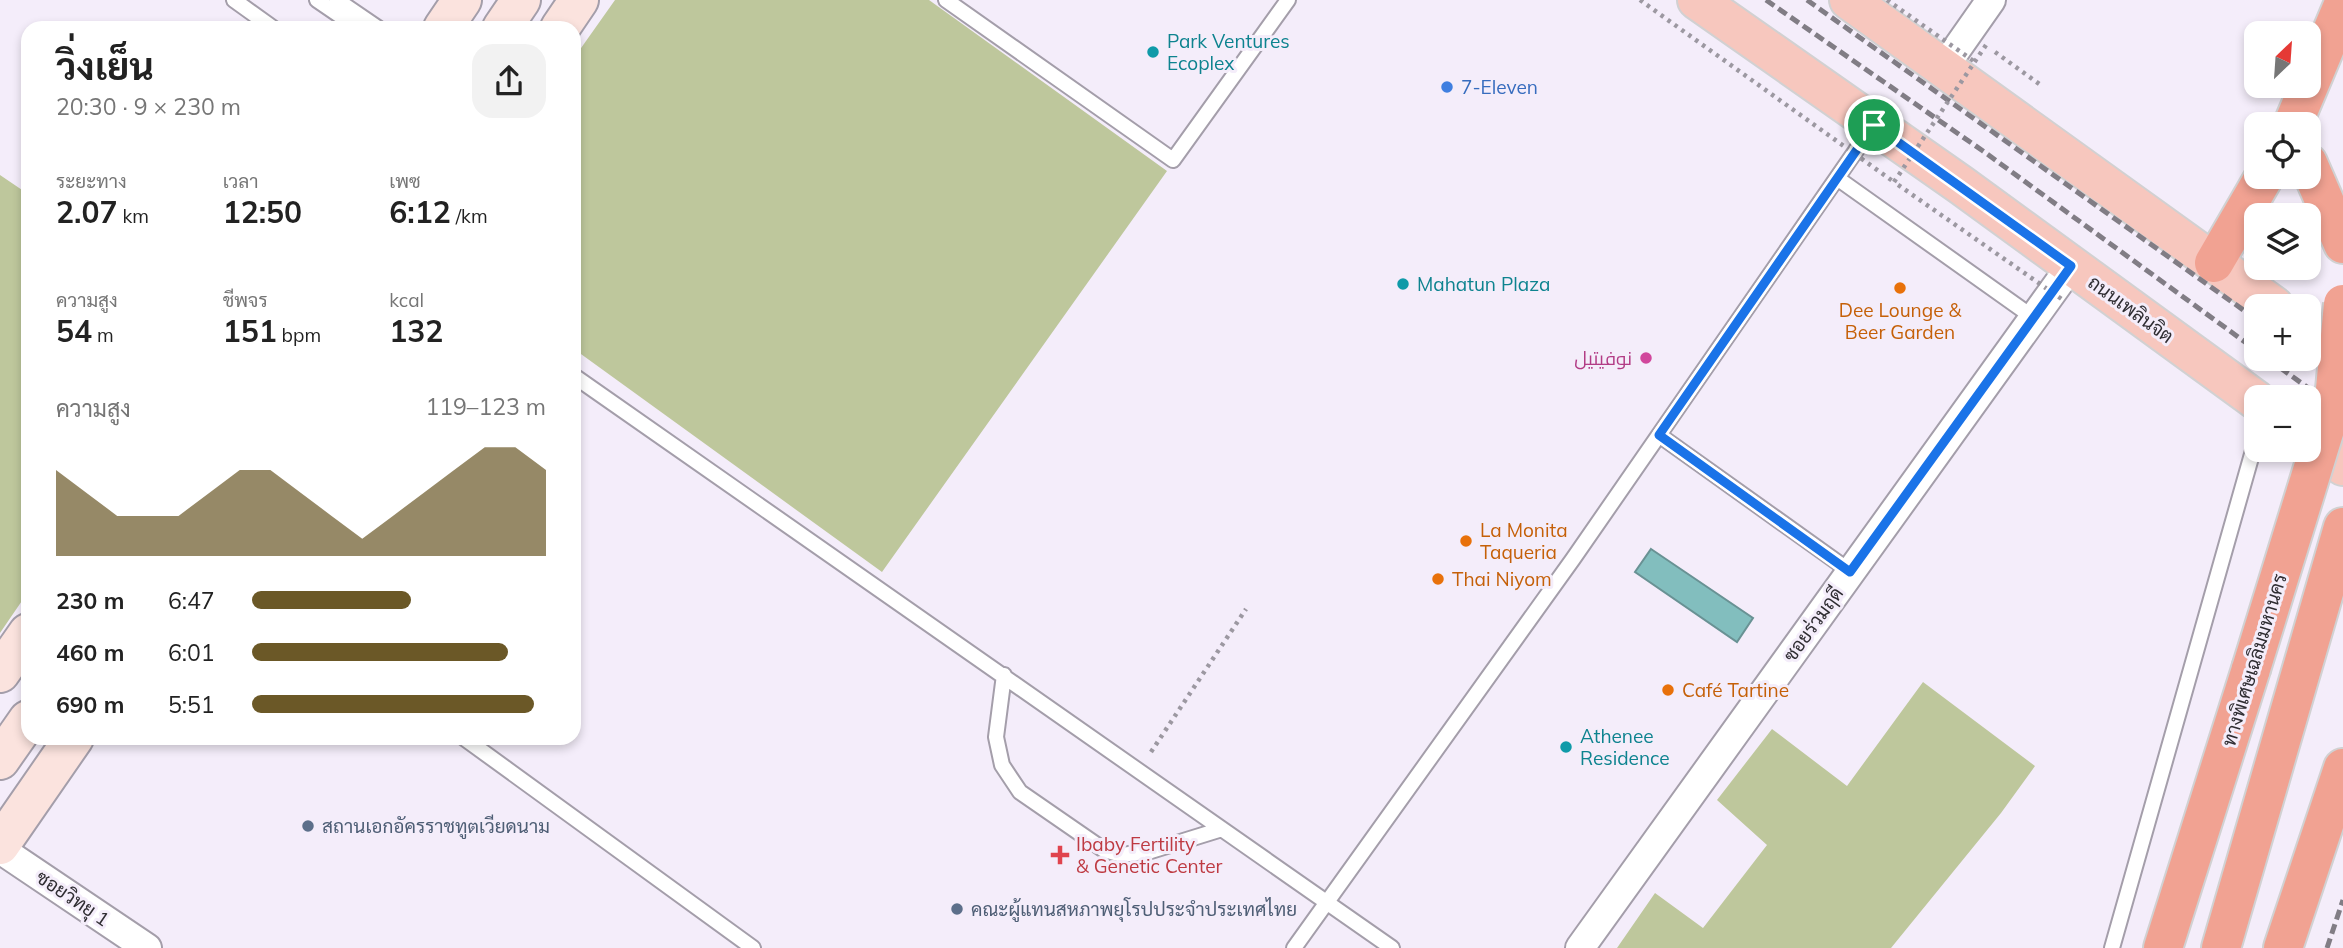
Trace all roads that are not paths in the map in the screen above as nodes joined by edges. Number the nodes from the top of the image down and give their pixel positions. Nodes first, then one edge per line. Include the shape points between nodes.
1 (234, 0) edge
2 (317, 0) edge
3 (337, 0) edge
4 (462, 0) edge
5 (521, 0) edge
6 (579, 0) edge
7 (946, 0) edge
8 (1288, 0) edge
9 (1697, 0) edge
10 (1849, 0) edge
11 (1991, 0) edge
12 (2343, 5) edge
13 (263, 21) edge
14 (348, 21) edge
15 (368, 21) edge
16 (448, 21) edge
17 (507, 21) edge
18 (565, 21) edge
19 (1960, 65) junction
20 (2298, 112) edge
21 (1874, 125) junction
22 (1837, 178) junction
23 (2257, 189) edge
24 (2319, 189) edge
25 (2343, 244) edge
26 (2214, 263) junction
27 (2067, 283) junction
28 (2257, 294) edge
29 (2343, 304) edge
30 (2034, 318) junction
31 (2321, 340) edge
32 (2343, 356) edge
33 (581, 381) edge
34 (2339, 386) edge
35 (2244, 393) edge
36 (1659, 435) junction
37 (2321, 450) edge
38 (2250, 462) edge
39 (2343, 466) edge
40 (2343, 527) edge
41 (1850, 572) junction
42 (21, 643) edge
43 (0, 673) edge
44 (1004, 675) junction
45 (21, 730) edge
46 (69, 745) edge
47 (474, 745) edge
48 (0, 760) edge
49 (2343, 768) edge
50 (1222, 829) junction
51 (0, 847) edge
52 (1327, 902) junction
53 (147, 948) edge
54 (754, 948) edge
55 (1294, 948) edge
56 (1392, 948) edge
57 (1580, 948) edge
58 (2112, 948) edge
59 (2163, 948) edge
60 (2221, 948) edge
61 (2283, 948) edge

1 - 13 lane
2 - 14 lane
3 - 15 lane
4 - 16 main road
5 - 17 main road
6 - 18 main road
7 - 8 lane via 1173,160
9 - 21 main road, ถนนเพลินจิต
10 - 19 main road
11 - 19 street
12 - 20 highway
19 - 26 main road
21 - 22 lane
21 - 27 main road, ถนนเพลินจิต
22 - 30 lane
22 - 36 lane
23 - 26 highway
24 - 25 highway
26 - 28 main road
27 - 30 street, ซอยร่วมฤดี
27 - 35 main road, ถนนเพลินจิต
29 - 34 highway, ทางพิเศษเฉลิมมหานคร, bridge
30 - 41 street, ซอยร่วมฤดี
31 - 32 main road
33 - 44 lane
34 - 59 highway, ทางพิเศษเฉลิมมหานคร, bridge
36 - 41 lane
36 - 52 lane
37 - 39 main road
38 - 58 lane
40 - 60 highway
41 - 57 street, ซอยร่วมฤดี
42 - 43 main road
44 - 50 lane
44 - 50 lane via 996,737 1002,765 1020,792 1104,850 1122,855
45 - 48 main road
46 - 51 main road
47 - 54 lane
49 - 61 highway
50 - 52 lane
51 - 53 street, ซอยวิทยุ 1
52 - 55 lane
52 - 56 lane

